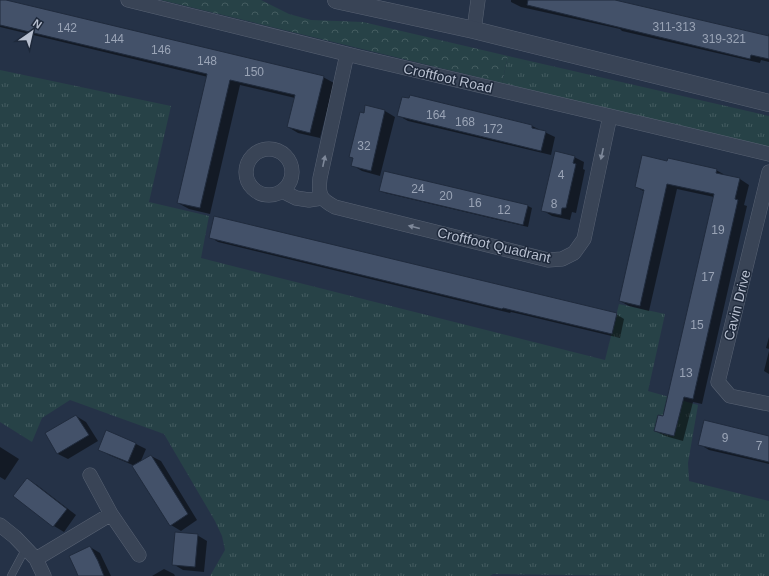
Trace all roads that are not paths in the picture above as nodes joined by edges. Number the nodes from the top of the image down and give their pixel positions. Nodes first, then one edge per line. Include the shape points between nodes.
1 (128, 0) edge
2 (336, 0) edge
3 (478, 0) edge
4 (474, 30) junction
5 (347, 54) junction
6 (769, 103) edge
7 (610, 116) junction
8 (769, 154) edge
9 (769, 172) edge
10 (282, 191) dead end
11 (322, 198) junction
12 (769, 404) edge
13 (90, 475) dead end
14 (110, 514) junction
15 (0, 525) edge
16 (26, 548) junction
17 (139, 555) dead end
18 (36, 559) junction
19 (11, 576) edge
20 (44, 576) edge

1 - 5 street, Croftfoot Road
2 - 4 street
3 - 4 street
4 - 6 street
5 - 7 street, Croftfoot Road
11 -> 5 street via 319,191 320,178
7 - 8 street, Croftfoot Road
7 -> 11 street, Croftfoot Quadrant via 584,239 574,253 562,259 548,260 336,207
9 - 12 street, Cavin Drive via 718,382 730,396
10 - 11 street via 296,198
13 - 14 street
14 - 17 street
14 - 18 street
15 - 16 street
16 - 18 street
16 - 19 lane
18 - 20 street

